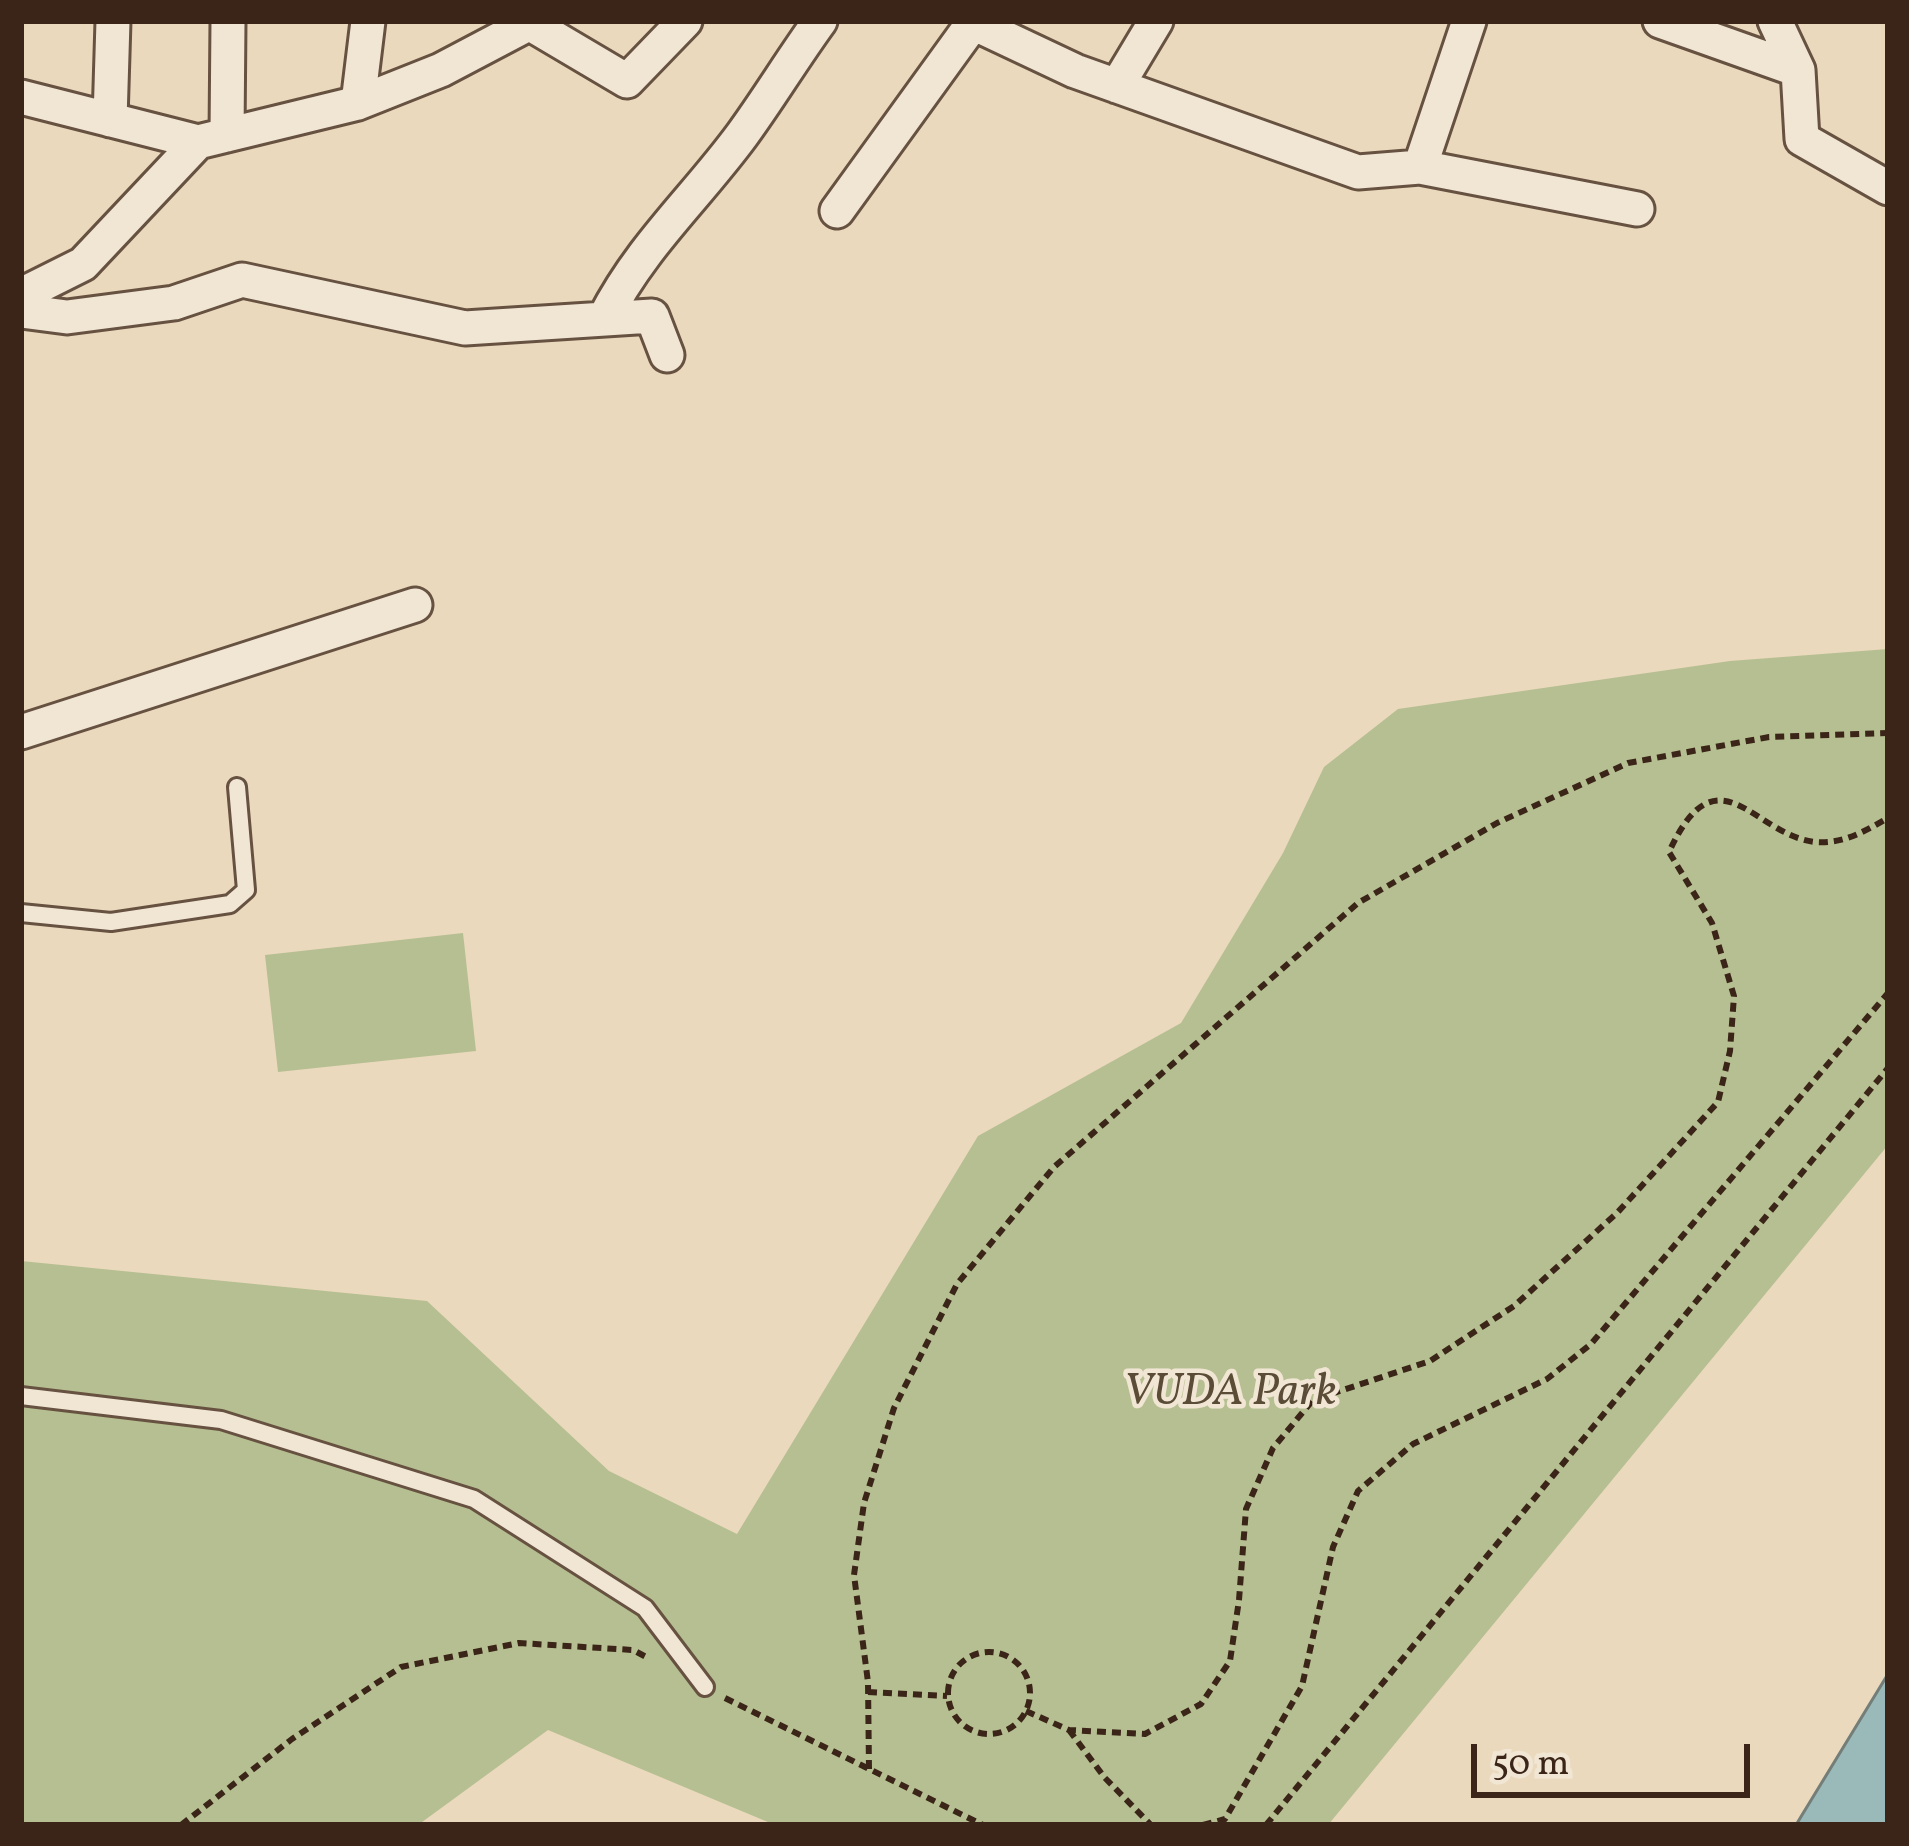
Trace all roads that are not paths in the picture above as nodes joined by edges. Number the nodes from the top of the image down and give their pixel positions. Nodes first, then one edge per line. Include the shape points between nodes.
1 (113, 21) edge
2 (228, 21) edge
3 (368, 21) edge
4 (685, 21) edge
5 (820, 21) edge
6 (1156, 21) edge
7 (1469, 21) edge
8 (1660, 21) edge
9 (1775, 21) edge
10 (531, 22) edge
11 (971, 22) edge
12 (470, 38) edge
13 (1798, 70) junction
14 (1117, 86) junction
15 (21, 97) edge
16 (358, 103) junction
17 (110, 120) junction
18 (213, 138) junction
19 (1420, 167) junction
20 (1888, 188) edge
21 (1637, 209) dead end
22 (837, 212) dead end
23 (21, 295) edge
24 (21, 311) edge
25 (604, 319) junction
26 (667, 355) dead end
27 (415, 605) dead end
28 (21, 732) edge
29 (237, 787) dead end
30 (21, 913) edge
31 (21, 1396) edge
32 (704, 1687) road end

1 - 17 street
2 - 18 street
3 - 16 street
4 - 10 street via 627,81
5 - 25 street via 741,136 635,265
6 - 14 street
7 - 19 street
8 - 13 street
9 - 13 street
10 - 12 street
11 - 14 street
11 - 22 street
12 - 16 street via 441,70
13 - 20 street via 1802,139
14 - 19 street via 1358,172
15 - 17 street
16 - 18 street
17 - 18 street
18 - 23 street via 83,265
19 - 21 street
24 - 25 street via 67,316 174,303 242,280 465,328
25 - 26 street via 652,316
27 - 28 street
29 - 30 lane via 245,890 230,904 111,922
31 - 32 lane via 221,1420 474,1499 645,1608

